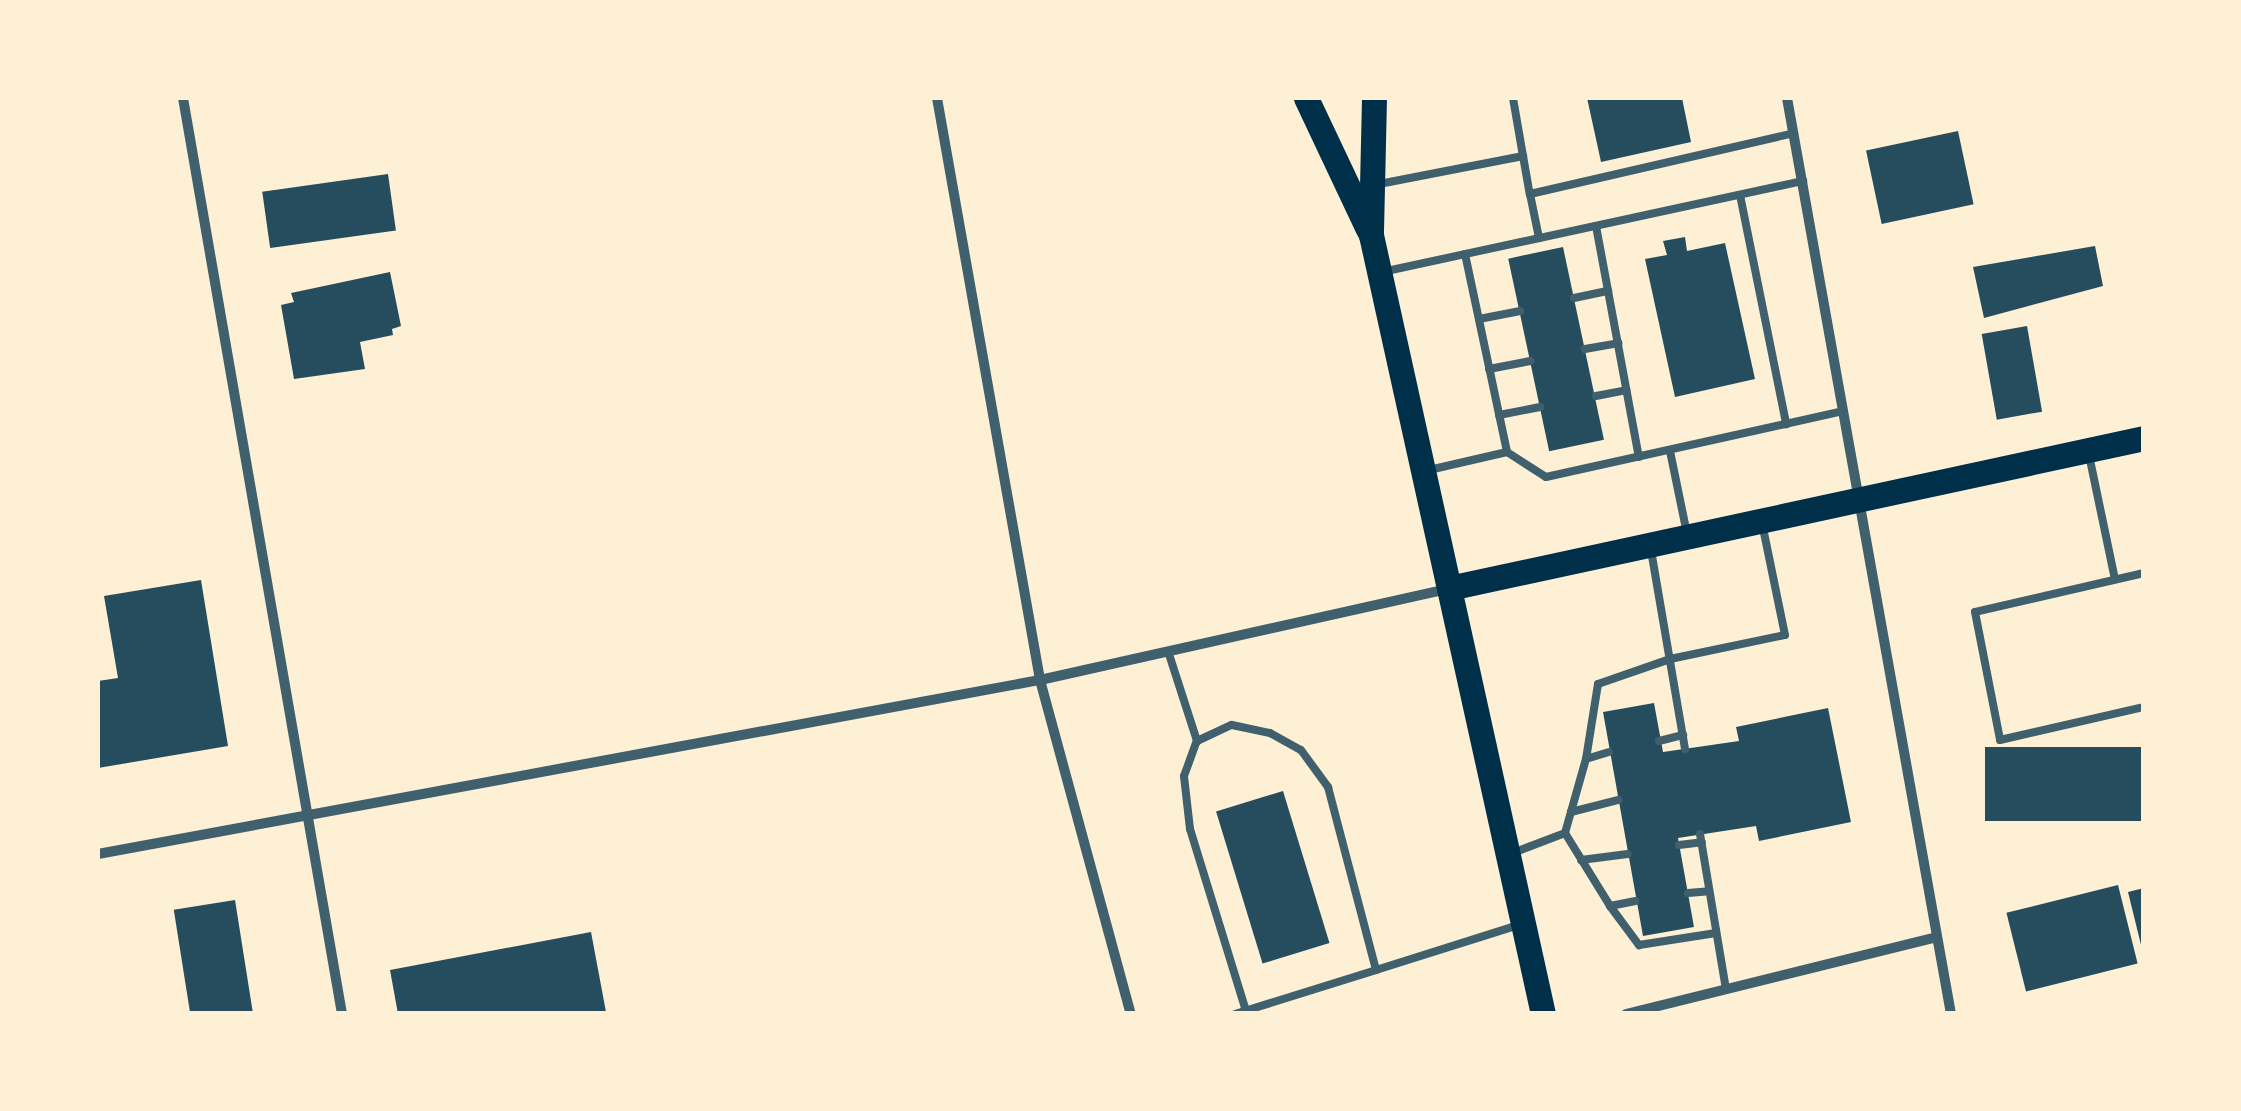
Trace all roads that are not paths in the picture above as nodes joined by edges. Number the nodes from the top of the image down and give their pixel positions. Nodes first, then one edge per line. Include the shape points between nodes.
1 (183, 98) edge
2 (937, 98) edge
3 (1306, 98) edge
4 (1374, 98) edge
5 (1512, 98) edge
6 (1788, 98) edge
7 (1794, 133) junction
8 (1523, 156) junction
9 (1802, 182) junction
10 (1372, 186) junction
11 (1530, 194) junction
12 (1740, 195) junction
13 (1596, 226) junction
14 (1371, 235) junction
15 (1539, 238) junction
16 (1465, 254) junction
17 (1379, 273) junction
18 (1608, 291) junction
19 (1574, 298) dead end
20 (1520, 311) dead end
21 (1479, 319) junction
22 (1618, 343) junction
23 (1585, 349) dead end
24 (1530, 361) dead end
25 (1490, 369) junction
26 (1626, 390) junction
27 (1596, 396) dead end
28 (1540, 408) dead end
29 (1843, 411) junction
30 (1499, 415) junction
31 (1786, 424) junction
32 (2144, 438) edge
33 (2088, 450) junction
34 (1670, 451) junction
35 (1507, 452) junction
36 (1639, 457) junction
37 (1424, 472) junction
38 (1860, 502) junction
39 (1762, 523) junction
40 (1688, 538) junction
41 (1650, 546) junction
42 (2144, 573) edge
43 (2115, 579) junction
44 (1450, 588) junction
45 (1168, 651) junction
46 (1670, 659) junction
47 (1040, 680) junction
48 (2144, 707) edge
49 (1683, 735) junction
50 (1659, 740) dead end
51 (1197, 741) junction
52 (1686, 749) dead end
53 (1610, 752) dead end
54 (1586, 758) junction
55 (1618, 800) dead end
56 (1571, 812) junction
57 (304, 815) junction
58 (1564, 833) junction
59 (1679, 845) dead end
60 (98, 854) edge
61 (1509, 854) junction
62 (1628, 854) dead end
63 (1582, 860) junction
64 (1709, 891) junction
65 (1688, 893) dead end
66 (1636, 902) dead end
67 (1610, 906) junction
68 (1523, 924) junction
69 (1716, 933) junction
70 (1936, 937) junction
71 (1376, 970) junction
72 (1726, 989) junction
73 (1246, 1011) junction
74 (342, 1014) edge
75 (1131, 1014) edge
76 (1235, 1014) edge
77 (1543, 1014) edge
78 (1626, 1014) edge
79 (1951, 1014) edge

1 - 57 street
2 - 47 street
3 - 14 main road
4 - 10 main road
5 - 8 lane
6 - 7 street
7 - 9 street
7 - 11 lane
8 - 10 lane
8 - 11 lane
9 - 12 lane
9 - 29 street
10 - 14 main road
11 - 15 lane
12 - 13 lane
12 - 31 lane
13 - 15 lane
13 - 18 lane
14 - 17 main road
15 - 16 lane
16 - 17 lane
16 - 21 lane
17 - 37 main road
18 - 19 lane
18 - 22 lane
20 - 21 lane
21 - 25 lane
22 - 23 lane
22 - 26 lane
24 - 25 lane
25 - 30 lane
26 - 27 lane
26 - 36 lane
28 - 30 lane
29 - 31 lane
29 - 38 street
30 - 35 lane
31 - 34 lane
32 - 33 main road
33 - 38 main road
33 - 43 lane
34 - 36 lane
34 - 40 lane
35 - 36 lane via 1546,477
35 - 37 lane
37 - 44 main road
38 - 39 main road
38 - 70 street
39 - 40 main road
39 - 46 lane via 1784,636
40 - 41 main road
41 - 44 main road
41 - 46 lane
42 - 43 lane
43 - 48 lane via 1975,612 2000,740
44 - 45 street
44 - 61 main road
45 - 47 street
45 - 51 lane
46 - 49 lane
46 - 54 lane via 1598,684
47 - 57 street
47 - 75 street
49 - 50 lane
49 - 52 lane
51 - 71 lane via 1232,725 1270,733 1301,750 1328,787
51 - 73 lane via 1184,776 1190,829
53 - 54 lane
54 - 56 lane
55 - 56 lane
56 - 58 lane
57 - 60 street
57 - 74 street
58 - 61 lane
58 - 63 lane
59 - 64 lane via 1701,838
61 - 68 main road
62 - 63 lane
63 - 67 lane
64 - 65 lane
64 - 69 lane
66 - 67 lane
67 - 69 lane via 1639,944
68 - 71 lane
68 - 77 main road
69 - 72 lane
70 - 72 street
70 - 79 street
71 - 73 lane
72 - 78 street
73 - 76 lane

